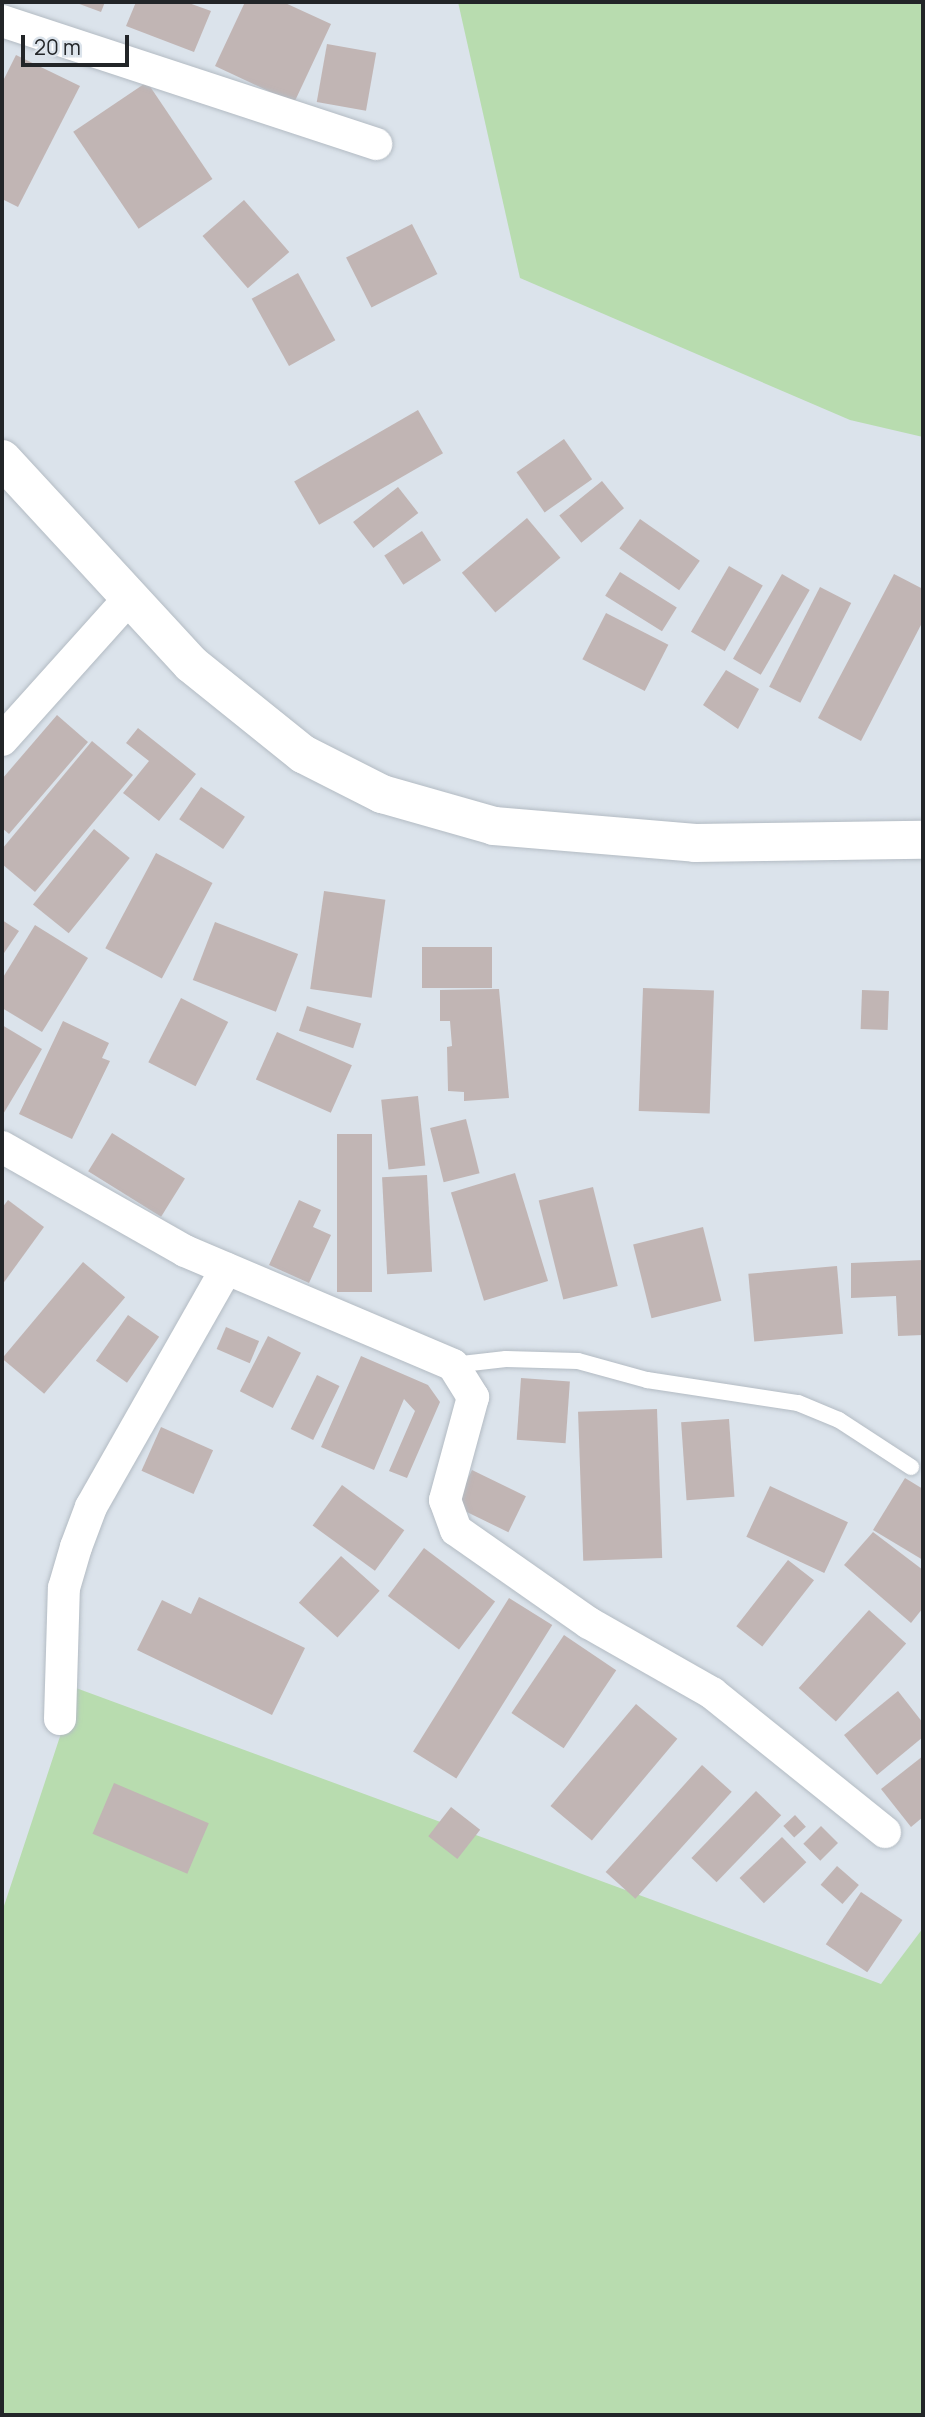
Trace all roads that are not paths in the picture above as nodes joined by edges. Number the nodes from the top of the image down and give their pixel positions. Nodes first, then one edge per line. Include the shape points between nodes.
1 (2, 21) edge
2 (376, 144) dead end
3 (2, 459) edge
4 (131, 596) junction
5 (2, 740) edge
6 (923, 840) edge
7 (2, 1147) edge
8 (226, 1269) junction
9 (453, 1365) junction
10 (911, 1467) dead end
11 (60, 1719) dead end
12 (885, 1832) dead end

1 - 2 street
3 - 4 street
4 - 5 street
4 - 6 street via 191,664 243,709 303,754 382,794 508,828 695,843
7 - 8 street
8 - 9 street
8 - 11 street via 92,1507 76,1547 64,1588
9 - 10 lane via 506,1359 579,1361 647,1380 798,1403 839,1420
9 - 12 street via 473,1397 444,1500 456,1530 589,1623 712,1693

